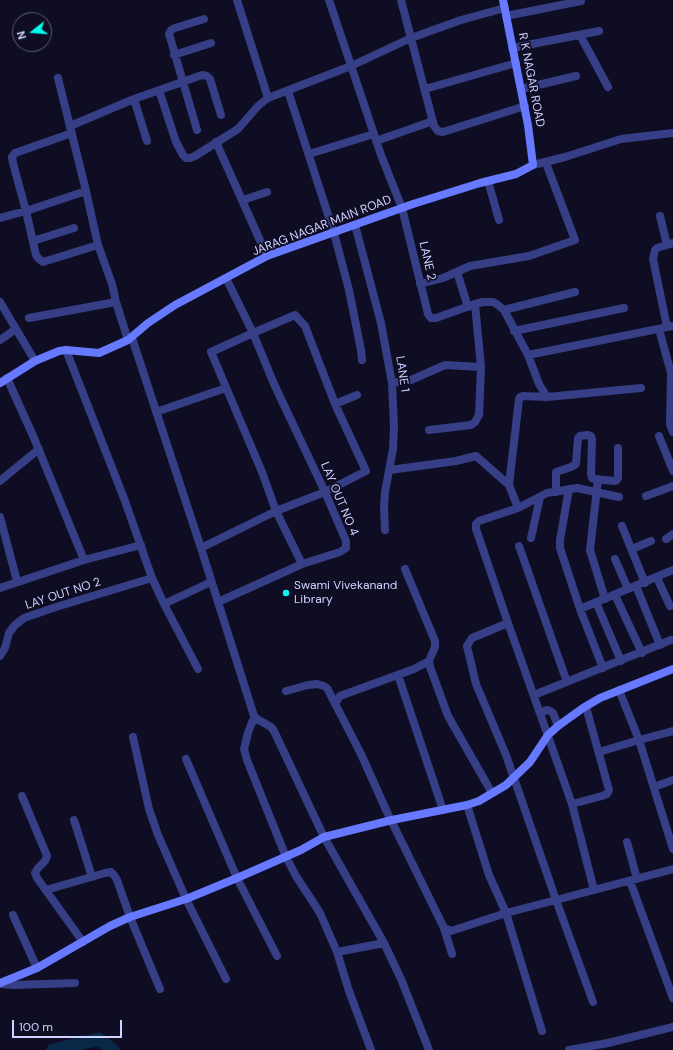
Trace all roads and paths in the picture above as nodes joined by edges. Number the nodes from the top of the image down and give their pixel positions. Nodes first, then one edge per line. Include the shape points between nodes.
1 (237, 0) edge
2 (329, 0) edge
3 (400, 0) edge
4 (581, 1) edge
5 (505, 8) edge
6 (204, 19) dead end
7 (599, 31) dead end
8 (580, 35) junction
9 (411, 38) junction
10 (211, 43) dead end
11 (512, 48) junction
12 (174, 55) junction
13 (516, 63) junction
14 (351, 66) junction
15 (576, 76) dead end
16 (58, 78) dead end
17 (183, 82) junction
18 (608, 88) dead end
19 (425, 89) junction
20 (521, 89) junction
21 (160, 90) junction
22 (288, 91) junction
23 (268, 98) junction
24 (134, 99) junction
25 (525, 106) junction
26 (221, 115) dead end
27 (433, 121) junction
28 (71, 130) junction
29 (197, 130) dead end
30 (673, 133) edge
31 (375, 137) junction
32 (146, 141) dead end
33 (216, 142) junction
34 (309, 154) junction
35 (546, 163) junction
36 (533, 165) junction
37 (488, 181) junction
38 (86, 190) junction
39 (267, 192) dead end
40 (243, 200) junction
41 (402, 208) junction
42 (26, 211) junction
43 (660, 216) dead end
44 (0, 218) edge
45 (499, 220) dead end
46 (355, 225) junction
47 (74, 228) dead end
48 (334, 233) junction
49 (33, 242) junction
50 (670, 244) edge
51 (98, 245) junction
52 (267, 256) junction
53 (457, 272) junction
54 (226, 278) junction
55 (420, 284) junction
56 (575, 292) dead end
57 (0, 302) edge
58 (116, 302) junction
59 (471, 305) junction
60 (624, 308) dead end
61 (504, 310) junction
62 (2, 311) edge
63 (29, 318) dead end
64 (666, 327) edge
65 (16, 329) junction
66 (514, 331) junction
67 (253, 333) junction
68 (130, 339) junction
69 (0, 340) edge
70 (66, 350) junction
71 (528, 355) junction
72 (362, 360) dead end
73 (35, 361) junction
74 (481, 367) junction
75 (7, 378) junction
76 (672, 379) edge
77 (0, 383) edge
78 (392, 383) junction
79 (226, 388) junction
80 (641, 388) dead end
81 (357, 395) dead end
82 (546, 397) junction
83 (335, 404) junction
84 (156, 412) junction
85 (429, 430) dead end
86 (673, 432) edge
87 (659, 436) dead end
88 (618, 448) dead end
89 (39, 449) junction
90 (390, 470) junction
91 (673, 471) edge
92 (0, 481) edge
93 (509, 485) junction
94 (556, 486) junction
95 (597, 486) junction
96 (673, 486) edge
97 (569, 489) junction
98 (325, 492) junction
99 (646, 496) dead end
100 (540, 497) junction
101 (619, 497) dead end
102 (515, 502) junction
103 (276, 511) junction
104 (0, 517) edge
105 (622, 526) dead end
106 (385, 530) dead end
107 (531, 538) dead end
108 (651, 541) dead end
109 (141, 545) junction
110 (519, 546) dead end
111 (201, 548) junction
112 (632, 549) junction
113 (615, 559) dead end
114 (84, 560) junction
115 (302, 564) junction
116 (405, 569) dead end
117 (673, 570) edge
118 (152, 578) junction
119 (657, 578) junction
120 (17, 582) junction
121 (211, 582) junction
122 (645, 582) junction
123 (636, 586) junction
124 (0, 588) edge
125 (628, 589) junction
126 (615, 595) junction
127 (605, 598) junction
128 (218, 602) junction
129 (596, 602) junction
130 (164, 604) junction
131 (670, 606) dead end
132 (580, 609) junction
133 (508, 623) junction
134 (671, 640) dead end
135 (660, 645) junction
136 (642, 652) junction
137 (0, 656) edge
138 (429, 661) junction
139 (621, 661) junction
140 (603, 668) junction
141 (198, 669) dead end
142 (673, 669) edge
143 (398, 675) junction
144 (566, 682) junction
145 (619, 690) junction
146 (286, 691) dead end
147 (534, 695) junction
148 (334, 700) junction
149 (586, 707) junction
150 (540, 713) junction
151 (255, 718) junction
152 (558, 726) junction
153 (673, 731) edge
154 (548, 736) junction
155 (133, 737) dead end
156 (639, 740) junction
157 (599, 752) junction
158 (186, 759) dead end
159 (513, 777) junction
160 (673, 780) edge
161 (654, 787) junction
162 (492, 793) junction
163 (22, 796) dead end
164 (572, 804) junction
165 (467, 805) junction
166 (443, 810) junction
167 (74, 820) dead end
168 (392, 820) junction
169 (324, 837) junction
170 (627, 842) dead end
171 (673, 849) edge
172 (286, 857) junction
173 (673, 869) edge
174 (92, 877) junction
175 (237, 878) junction
176 (634, 880) junction
177 (46, 890) junction
178 (594, 890) junction
179 (186, 899) junction
180 (556, 900) junction
181 (506, 914) junction
182 (13, 916) dead end
183 (130, 917) junction
184 (444, 928) junction
185 (83, 942) junction
186 (384, 943) junction
187 (337, 952) junction
188 (452, 954) dead end
189 (277, 956) dead end
190 (37, 968) junction
191 (226, 979) dead end
192 (0, 983) edge
193 (75, 983) dead end
194 (160, 989) dead end
195 (673, 998) edge
196 (593, 1002) dead end
197 (673, 1027) edge
198 (542, 1031) dead end
199 (372, 1050) edge
200 (429, 1050) edge
201 (569, 1050) edge

1 - 23 street
2 - 14 street, LANE 2
3 - 9 street
4 - 5 street
5 - 9 street
5 - 11 main road, R K NAGAR ROAD
6 - 12 street via 171,30 169,34
7 - 8 street
8 - 11 street
8 - 18 street
9 - 14 street
9 - 19 street
10 - 12 street
11 - 13 main road, R K NAGAR ROAD
12 - 17 street
13 - 19 street
13 - 20 main road, R K NAGAR ROAD
14 - 22 street
14 - 31 street, LANE 2
15 - 20 street
16 - 28 street
17 - 21 street
17 - 26 street via 202,75 207,76
17 - 29 street
19 - 27 street
20 - 25 main road, R K NAGAR ROAD
21 - 24 street
21 - 33 street via 176,142 186,158
22 - 23 street
22 - 34 street
23 - 33 street via 238,129
24 - 28 street
24 - 32 street
25 - 27 street via 443,132 436,129
25 - 36 main road, R K NAGAR ROAD
27 - 31 street
28 - 38 street
28 - 42 street via 13,155
30 - 35 street via 621,139
31 - 34 street
31 - 41 street, LANE 2
33 - 40 street
34 - 48 street
35 - 36 street
35 - 53 street via 575,240 529,256 470,266
36 - 37 main road, JARAG NAGAR MAIN ROAD via 516,174
37 - 41 main road, JARAG NAGAR MAIN ROAD
37 - 45 street
38 - 42 street
38 - 51 street
39 - 40 street
40 - 52 street
41 - 46 main road, JARAG NAGAR MAIN ROAD
41 - 55 street, LANE 2
42 - 44 street
42 - 49 street
43 - 50 street
46 - 48 main road, JARAG NAGAR MAIN ROAD
46 - 78 street, LANE 1 via 381,323
47 - 49 street
48 - 52 main road, JARAG NAGAR MAIN ROAD
48 - 72 street via 349,290
49 - 51 street via 36,256 43,262
50 - 64 street via 657,248 653,259
51 - 58 street
52 - 54 main road, JARAG NAGAR MAIN ROAD
53 - 55 street
53 - 59 street
54 - 67 street, LAY OUT NO 4
54 - 68 main road, JARAG NAGAR MAIN ROAD via 175,304
55 - 59 street, LANE 2 via 431,318
56 - 61 street
57 - 62 street
58 - 63 street
58 - 68 street
59 - 61 street via 493,302
59 - 74 street
60 - 66 street
61 - 66 street
62 - 65 street
64 - 71 street
64 - 76 street
65 - 69 street
65 - 73 street
66 - 71 street
67 - 79 street via 211,352
67 - 83 street via 295,315 305,326
67 - 98 street, LAY OUT NO 4
68 - 70 main road, JARAG NAGAR MAIN ROAD via 99,353
68 - 84 street
70 - 73 main road, JARAG NAGAR MAIN ROAD
70 - 109 street
71 - 82 street
73 - 75 main road, JARAG NAGAR MAIN ROAD
74 - 78 street via 445,365 411,380
74 - 85 street via 479,415 475,422 471,425
75 - 77 main road, JARAG NAGAR MAIN ROAD
75 - 89 street
76 - 86 street via 670,424
78 - 90 street, LANE 1 via 394,427
79 - 84 street
79 - 103 street
80 - 82 street
81 - 83 street
82 - 93 street via 523,396 518,399
83 - 98 street via 366,472
84 - 111 street
87 - 91 street
88 - 95 street via 618,478
89 - 92 street
89 - 114 street
90 - 93 street via 476,456
90 - 106 street, LANE 1 via 385,492
93 - 102 street
94 - 95 street via 556,472 576,464 578,438 588,435 592,439 591,474
94 - 97 street
94 - 100 street
95 - 97 street
95 - 101 street
95 - 127 street via 590,550
96 - 99 street
97 - 132 street via 560,548
98 - 103 street
98 - 115 street, LAY OUT NO 4 via 346,541 346,548
100 - 102 street
100 - 107 street
102 - 133 street via 476,524
103 - 111 street
103 - 115 street
104 - 120 street
105 - 112 street
108 - 112 street
109 - 114 street
109 - 118 street
110 - 144 street
111 - 121 street
112 - 122 street
113 - 125 street
114 - 120 street
115 - 128 street, LAY OUT NO 4
116 - 138 street via 435,642
117 - 119 street
118 - 130 street
118 - 137 street, LAY OUT NO 2 via 24,618 9,633
119 - 122 street
119 - 131 street
120 - 124 street
121 - 128 street
121 - 130 street
122 - 123 street
123 - 125 street
123 - 135 street
125 - 126 street
126 - 127 street
126 - 136 street
127 - 129 street
128 - 151 street
129 - 132 street
129 - 139 street
130 - 141 street
132 - 140 street
133 - 147 street
133 - 159 street via 472,638 467,646 476,684
134 - 135 street
135 - 136 street
136 - 139 street
138 - 143 street
138 - 162 street via 448,716
139 - 140 street
140 - 144 street
142 - 145 main road
143 - 148 street
143 - 166 street
144 - 147 street
145 - 149 main road
145 - 156 street
146 - 148 street via 317,684 327,688
147 - 150 street
148 - 168 street
149 - 152 main road
149 - 157 street
150 - 152 street via 547,710 553,713
150 - 154 street
151 - 169 street via 268,724 274,732
151 - 172 street via 248,732 244,754
152 - 154 main road
153 - 156 street
154 - 159 main road via 530,762
154 - 164 street
155 - 179 street via 149,809
156 - 157 street
156 - 161 street
157 - 164 street via 609,790 602,796
158 - 175 street
159 - 162 main road via 506,785
159 - 180 street
160 - 161 street
161 - 171 street
162 - 165 main road
163 - 177 street via 47,856 35,874
164 - 178 street
165 - 166 main road
165 - 181 street via 489,875
166 - 168 main road
167 - 174 street
168 - 169 main road
168 - 184 street
169 - 172 main road
169 - 186 street
170 - 176 street
172 - 175 main road
172 - 187 street via 320,914
173 - 176 street
174 - 177 street
174 - 183 street via 111,872 114,875
175 - 179 main road
175 - 189 street
176 - 178 street
176 - 195 street
177 - 185 street
178 - 180 street
179 - 183 main road
179 - 191 street
180 - 181 street
180 - 196 street
181 - 184 street via 451,931
181 - 198 street
182 - 190 street
183 - 185 main road
183 - 194 street
184 - 188 street
185 - 190 main road
186 - 187 street
186 - 200 street
187 - 199 street
190 - 192 main road
192 - 193 street
197 - 201 street

